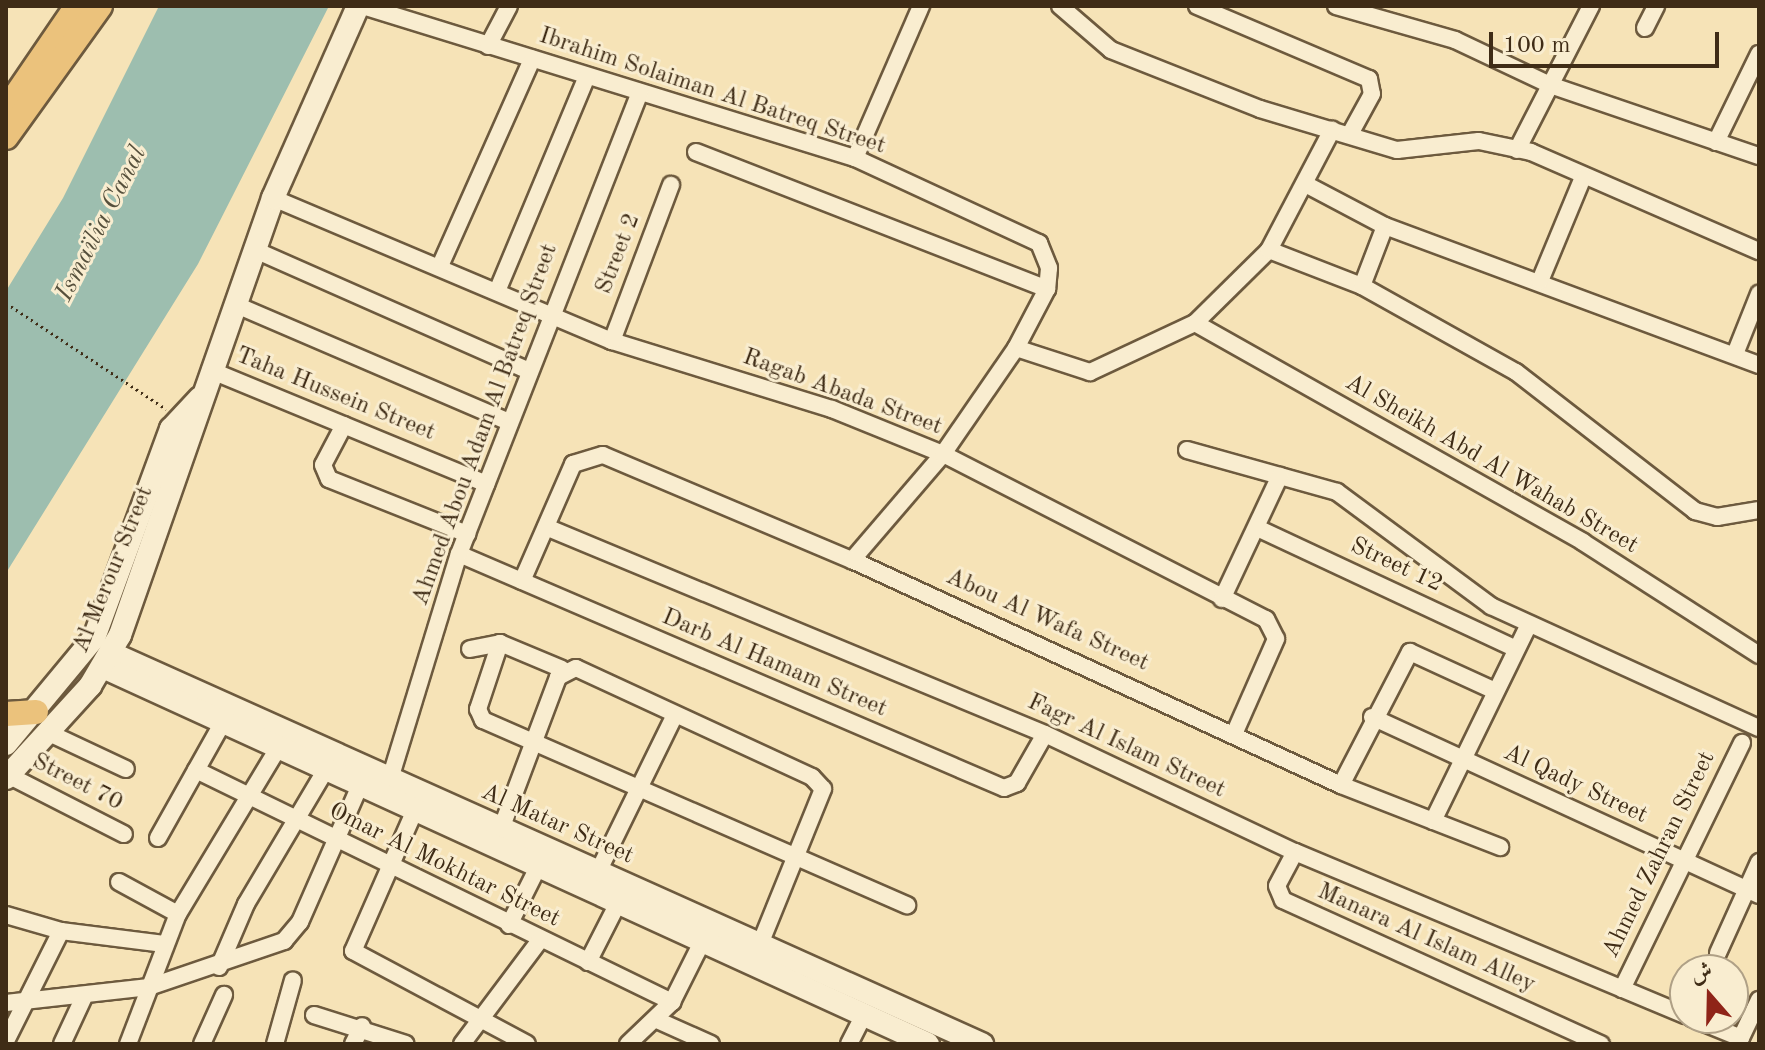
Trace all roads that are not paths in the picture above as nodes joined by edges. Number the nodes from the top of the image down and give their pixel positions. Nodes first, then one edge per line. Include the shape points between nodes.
1 (77, 6) edge
2 (100, 6) edge
3 (361, 6) edge
4 (509, 6) edge
5 (921, 6) edge
6 (1197, 6) edge
7 (1336, 6) edge
8 (1591, 6) edge
9 (1656, 6) edge
10 (1072, 8) edge
11 (1645, 28) dead end
12 (488, 46) junction
13 (1759, 54) edge
14 (532, 59) junction
15 (587, 76) junction
16 (1550, 85) junction
17 (640, 92) junction
18 (6, 110) edge
19 (1332, 130) junction
20 (1350, 134) junction
21 (6, 137) edge
22 (1716, 142) junction
23 (1517, 150) junction
24 (696, 152) dead end
25 (1759, 156) edge
26 (855, 158) junction
27 (1583, 177) junction
28 (671, 185) dead end
29 (1309, 186) junction
30 (273, 198) junction
31 (1385, 226) junction
32 (255, 250) junction
33 (1269, 250) junction
34 (1759, 251) edge
35 (440, 266) junction
36 (1540, 281) junction
37 (1362, 286) junction
38 (498, 289) junction
39 (1047, 289) junction
40 (1759, 294) edge
41 (234, 304) junction
42 (551, 313) junction
43 (1195, 323) junction
44 (612, 341) junction
45 (1016, 348) junction
46 (1735, 354) junction
47 (1759, 365) edge
48 (210, 370) junction
49 (529, 371) junction
50 (200, 398) junction
51 (509, 422) junction
52 (344, 425) junction
53 (1187, 450) dead end
54 (943, 454) junction
55 (1280, 476) junction
56 (486, 484) junction
57 (1759, 510) edge
58 (546, 527) junction
59 (1257, 528) junction
60 (467, 534) junction
61 (459, 554) junction
62 (852, 560) junction
63 (522, 581) junction
64 (1222, 599) junction
65 (1528, 626) junction
66 (500, 643) junction
67 (1514, 648) junction
68 (470, 649) dead end
69 (1759, 655) edge
70 (107, 660) junction
71 (562, 669) junction
72 (1493, 690) junction
73 (6, 714) edge
74 (675, 715) junction
75 (1372, 717) junction
76 (42, 722) junction
77 (223, 722) junction
78 (1759, 728) edge
79 (1235, 732) junction
80 (1045, 734) junction
81 (536, 740) junction
82 (1742, 743) dead end
83 (6, 744) edge
84 (278, 748) junction
85 (1462, 759) junction
86 (126, 769) dead end
87 (326, 769) junction
88 (196, 770) junction
89 (7, 777) edge
90 (390, 779) junction
91 (640, 784) junction
92 (360, 785) junction
93 (1341, 785) junction
94 (248, 797) junction
95 (415, 810) junction
96 (295, 821) junction
97 (1433, 821) junction
98 (501, 829) junction
99 (124, 834) dead end
100 (158, 838) dead end
101 (335, 841) junction
102 (1500, 847) dead end
103 (1295, 852) junction
104 (798, 856) junction
105 (1685, 862) junction
106 (1759, 862) edge
107 (538, 867) junction
108 (387, 868) junction
109 (598, 872) junction
110 (119, 882) dead end
111 (1753, 892) edge
112 (618, 903) junction
113 (907, 905) dead end
114 (178, 914) junction
115 (6, 915) edge
116 (671, 916) junction
117 (509, 925) junction
118 (61, 931) junction
119 (540, 940) junction
120 (702, 942) junction
121 (164, 944) junction
122 (760, 944) junction
123 (1718, 953) dead end
124 (588, 962) junction
125 (219, 967) junction
126 (293, 980) dead end
127 (149, 987) junction
128 (1622, 989) junction
129 (224, 995) dead end
130 (83, 999) junction
131 (1759, 1000) edge
132 (672, 1002) junction
133 (6, 1003) edge
134 (24, 1003) junction
135 (1669, 1008) edge
136 (314, 1015) dead end
137 (864, 1015) junction
138 (481, 1018) junction
139 (657, 1020) junction
140 (362, 1026) junction
141 (6, 1041) edge
142 (1740, 1041) edge
143 (62, 1044) edge
144 (128, 1044) edge
145 (202, 1044) edge
146 (275, 1044) edge
147 (353, 1044) edge
148 (406, 1044) edge
149 (462, 1044) edge
150 (527, 1044) edge
151 (628, 1044) edge
152 (711, 1044) edge
153 (849, 1044) edge
154 (928, 1044) edge
155 (982, 1044) edge
156 (1601, 1044) edge

1 - 18 main road
2 - 21 main road
3 - 12 street, Ibrahim Solaiman Al Batreq Street
3 - 30 street, Al Merour Street
4 - 12 street
5 - 26 street
6 - 20 street via 1369,79 1372,94
7 - 16 street via 1379,14
8 - 16 street
9 - 11 street
10 - 19 street via 1111,50
12 - 14 street, Ibrahim Solaiman Al Batreq Street
13 - 22 street
14 - 15 street, Ibrahim Solaiman Al Batreq Street
14 - 35 street
15 - 17 street, Ibrahim Solaiman Al Batreq Street
15 - 38 street
16 - 22 street
16 - 23 street
17 - 26 street, Ibrahim Solaiman Al Batreq Street
17 - 42 street, Ahmed Abou Adam Al Batreq Street
19 - 20 street
19 - 29 street
20 - 23 street via 1397,150 1479,141
22 - 25 street
23 - 27 street
24 - 39 street
26 - 39 street, Ibrahim Solaiman Al Batreq Street via 1039,243 1049,268
27 - 34 street
27 - 36 street
28 - 44 street, Street 2
29 - 31 street
29 - 33 street
30 - 32 street, Al Merour Street
30 - 35 street, Ragab Abada Street
31 - 36 street
31 - 37 street
32 - 41 street, Al Merour Street
32 - 49 street
33 - 37 street
33 - 43 street
35 - 38 street, Ragab Abada Street
36 - 46 street
37 - 57 street via 1548,393 1695,511 1717,517
38 - 42 street, Ragab Abada Street
39 - 45 street
40 - 46 street
41 - 48 street, Al Merour Street
41 - 51 street
42 - 44 street, Ragab Abada Street
42 - 49 street, Ahmed Abou Adam Al Batreq Street
43 - 45 street via 1090,372
43 - 69 street, Al Sheikh Abd Al Wahab Street via 1583,542
44 - 54 street, Ragab Abada Street via 832,409
45 - 54 street
46 - 47 street
48 - 50 street, Al Merour Street
48 - 52 street, Taha Hussein Street
49 - 51 street, Ahmed Abou Adam Al Batreq Street
50 - 70 street, Al Merour Street via 193,441
50 - 76 street, Al Merour Street via 177,416 94,638
51 - 56 street, Ahmed Abou Adam Al Batreq Street
52 - 56 street, Taha Hussein Street
52 - 60 street via 323,465 329,479
53 - 55 street
54 - 62 street
54 - 64 street, Ragab Abada Street
55 - 59 street
55 - 65 street via 1337,492 1382,518
56 - 60 street, Ahmed Abou Adam Al Batreq Street
58 - 62 street, Abou Al Wafa Street via 573,464 603,455
58 - 63 street
58 - 80 street, Fagr Al Islam Street
59 - 64 street
59 - 67 street, Street 12
60 - 61 street, Ahmed Abou Adam Al Batreq Street
61 - 63 street, Darb Al Hamam Street
61 - 90 street, Ahmed Abou Adam Al Batreq Street
62 - 79 street, Abou Al Wafa Street
63 - 80 street, Darb Al Hamam Street via 1004,788 1017,783
64 - 79 street, Ragab Abada Street via 1266,619 1276,639
65 - 67 street
65 - 78 street
66 - 68 street
66 - 71 street
66 - 81 street via 479,715
67 - 72 street
70 - 76 street, Al Merour Street
70 - 77 street, Al Matar Street
70 - 90 street, Al Matar Street
71 - 74 street via 576,668
71 - 81 street
72 - 75 street via 1410,652
72 - 85 street
73 - 76 main road
74 - 91 street
74 - 104 street via 819,783 824,798
75 - 85 street, Al Qady Street
75 - 93 street
76 - 83 street, Al Merour Street
76 - 86 street
76 - 89 street, Al Merour Street
77 - 84 street, Al Matar Street
77 - 88 street
79 - 93 street, Abou Al Wafa Street
80 - 103 street, Fagr Al Islam Street
81 - 91 street
81 - 98 street
82 - 105 street, Ahmed Zahran Street
84 - 87 street, Al Matar Street
84 - 94 street
85 - 97 street
85 - 105 street, Al Qady Street
87 - 92 street, Al Matar Street
87 - 96 street
88 - 94 street, Omar Al Mokhtar Street
88 - 100 street
89 - 99 street, Street 70
90 - 98 street, Al Matar Street
91 - 104 street
91 - 109 street
92 - 95 street, Al Matar Street
92 - 101 street
93 - 97 street, Abou Al Wafa Street
94 - 96 street, Omar Al Mokhtar Street
94 - 114 street
95 - 107 street, Al Matar Street
95 - 108 street
96 - 101 street, Omar Al Mokhtar Street
96 - 125 street via 238,919
97 - 102 street, Abou Al Wafa Street
98 - 109 street, Al Matar Street
101 - 108 street, Omar Al Mokhtar Street
101 - 125 street via 288,937
103 - 128 street, Fagr Al Islam Street
103 - 156 street, Manara Al Islam Alley via 1278,897
104 - 113 street
104 - 122 street
105 - 111 street, Al Qady Street
105 - 128 street, Ahmed Zahran Street
106 - 111 street
107 - 112 street, Al Matar Street
107 - 117 street
108 - 117 street, Omar Al Mokhtar Street
108 - 138 street via 353,951
109 - 116 street, Al Matar Street
110 - 114 street
111 - 123 street
112 - 116 street, Al Matar Street
112 - 124 street
114 - 121 street
115 - 118 street
116 - 120 street, Al Matar Street
116 - 122 street, Al Matar Street
117 - 119 street, Omar Al Mokhtar Street
118 - 121 street
118 - 134 street
119 - 124 street, Omar Al Mokhtar Street
119 - 138 street
120 - 132 street
120 - 137 street, Al Matar Street
121 - 127 street
122 - 155 street, Al Matar Street
124 - 132 street, Omar Al Mokhtar Street
125 - 127 street
126 - 146 street
127 - 130 street
127 - 144 street
128 - 135 street, Fagr Al Islam Street
129 - 145 street
130 - 134 street
130 - 143 street
131 - 142 street
132 - 139 street
133 - 134 street
134 - 141 street
136 - 140 street
137 - 153 street
137 - 154 street, Al Matar Street
138 - 149 street
138 - 150 street
139 - 151 street
139 - 152 street
140 - 147 street
140 - 148 street

